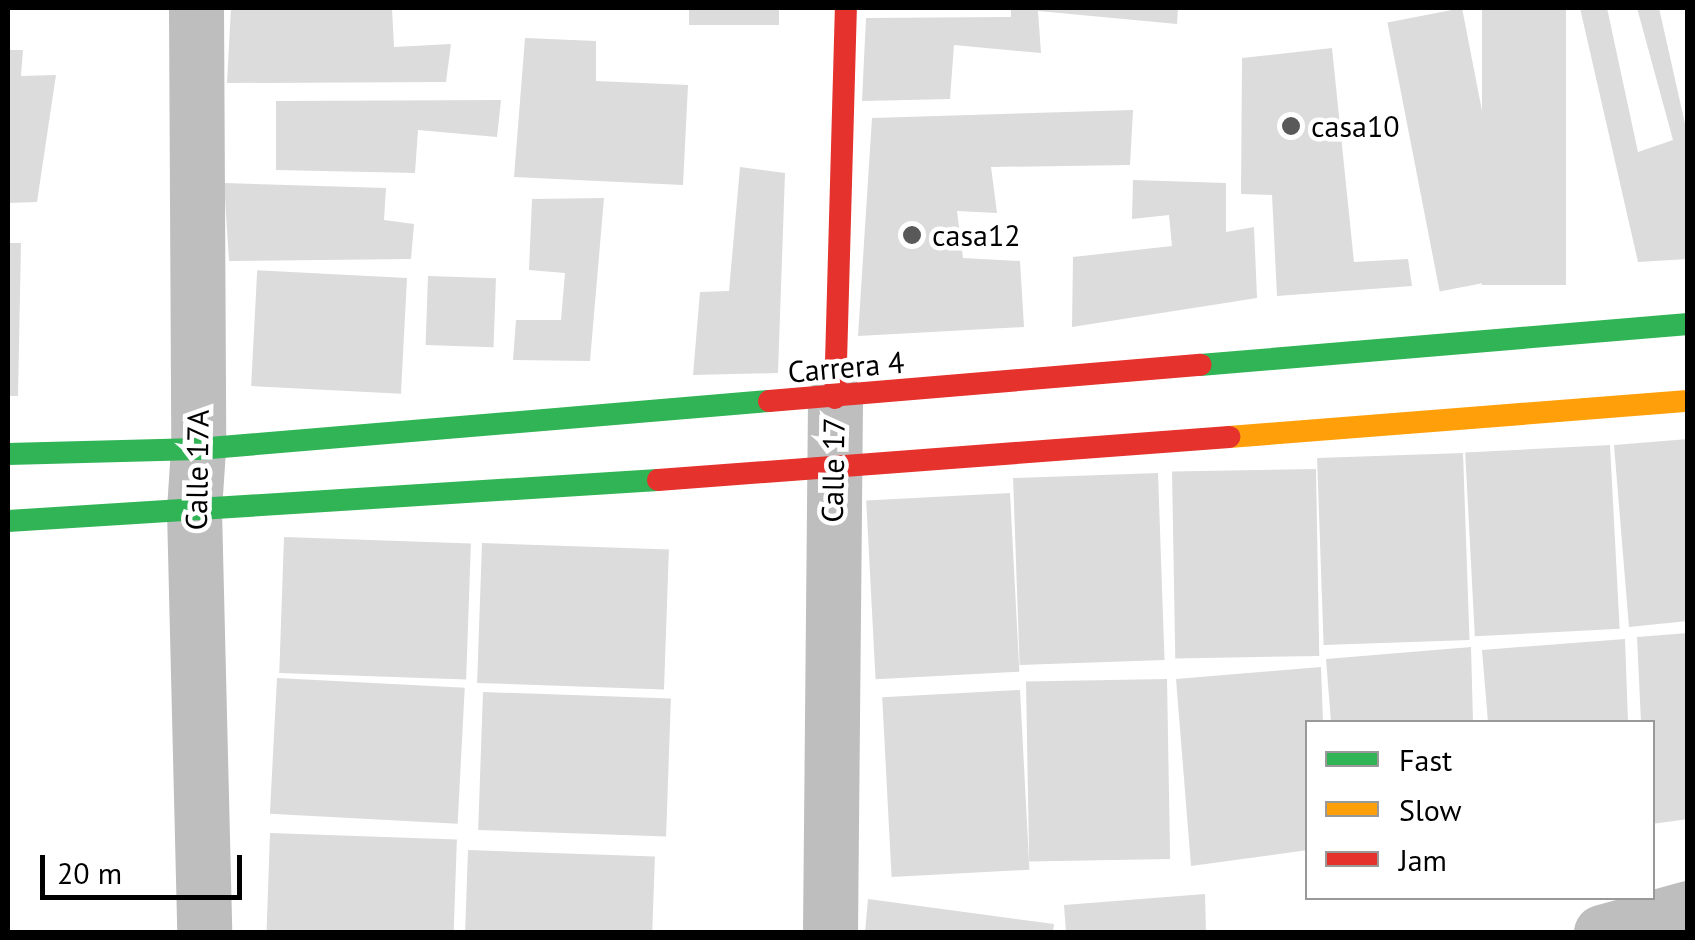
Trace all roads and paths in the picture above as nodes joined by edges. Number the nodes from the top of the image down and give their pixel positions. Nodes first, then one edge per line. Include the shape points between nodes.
1 (196, 8) edge
2 (846, 8) edge
3 (1688, 324) edge
4 (835, 398) junction
5 (1688, 401) edge
6 (198, 449) junction
7 (8, 454) edge
8 (832, 469) junction
9 (194, 510) junction
10 (8, 521) edge
11 (1688, 908) edge
12 (204, 932) edge
13 (830, 932) edge
14 (1600, 932) edge

1 - 6 street, Calle 17A
2 - 4 main road, Calle 17
3 - 4 main road, Carrera 4
4 - 6 main road, Carrera 4
4 - 8 street, Calle 17
5 - 8 main road
6 - 7 main road, Carrera 4
6 - 9 street, Calle 17A
8 - 9 main road
8 - 13 street, Calle 17
9 - 10 main road
9 - 12 street, Calle 17A
11 - 14 street

